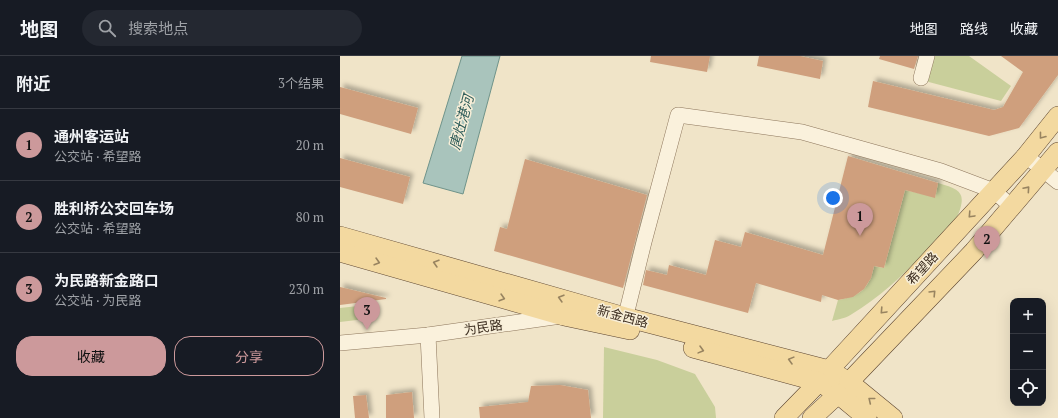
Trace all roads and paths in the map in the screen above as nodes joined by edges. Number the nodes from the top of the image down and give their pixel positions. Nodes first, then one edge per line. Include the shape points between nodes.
1 (927, 56) edge
2 (921, 78) dead end
3 (1058, 116) edge
4 (1058, 152) edge
5 (1026, 156) junction
6 (1043, 170) junction
7 (1058, 182) edge
8 (994, 191) junction
9 (1012, 207) junction
10 (340, 236) edge
11 (340, 252) edge
12 (564, 316) junction
13 (624, 322) junction
14 (428, 335) junction
15 (340, 343) edge
16 (824, 376) junction
17 (843, 388) junction
18 (432, 418) edge
19 (784, 418) edge
20 (812, 418) edge
21 (867, 418) edge
22 (893, 418) edge

1 - 2 street
3 -> 5 main road, 希望路
4 - 6 main road, 希望路
5 - 6 street
5 - 8 main road, 希望路
6 - 7 street
9 -> 6 main road, 希望路
8 - 9 street
8 - 13 street via 941,171 802,132 678,115
8 -> 16 main road, 希望路
17 -> 9 main road, 希望路 via 974,251
13 -> 10 main road, 新金西路
11 -> 12 main road, 新金西路
12 - 13 main road, 新金西路
12 - 14 street, 为民路
13 - 16 main road, 新金西路
14 - 15 street, 为民路
14 - 18 street
16 - 17 main road, 新金西路
16 - 19 main road, 希望路
17 - 20 main road, 希望路
17 - 21 main road, 新金西路
22 -> 17 main road, 新金西路

